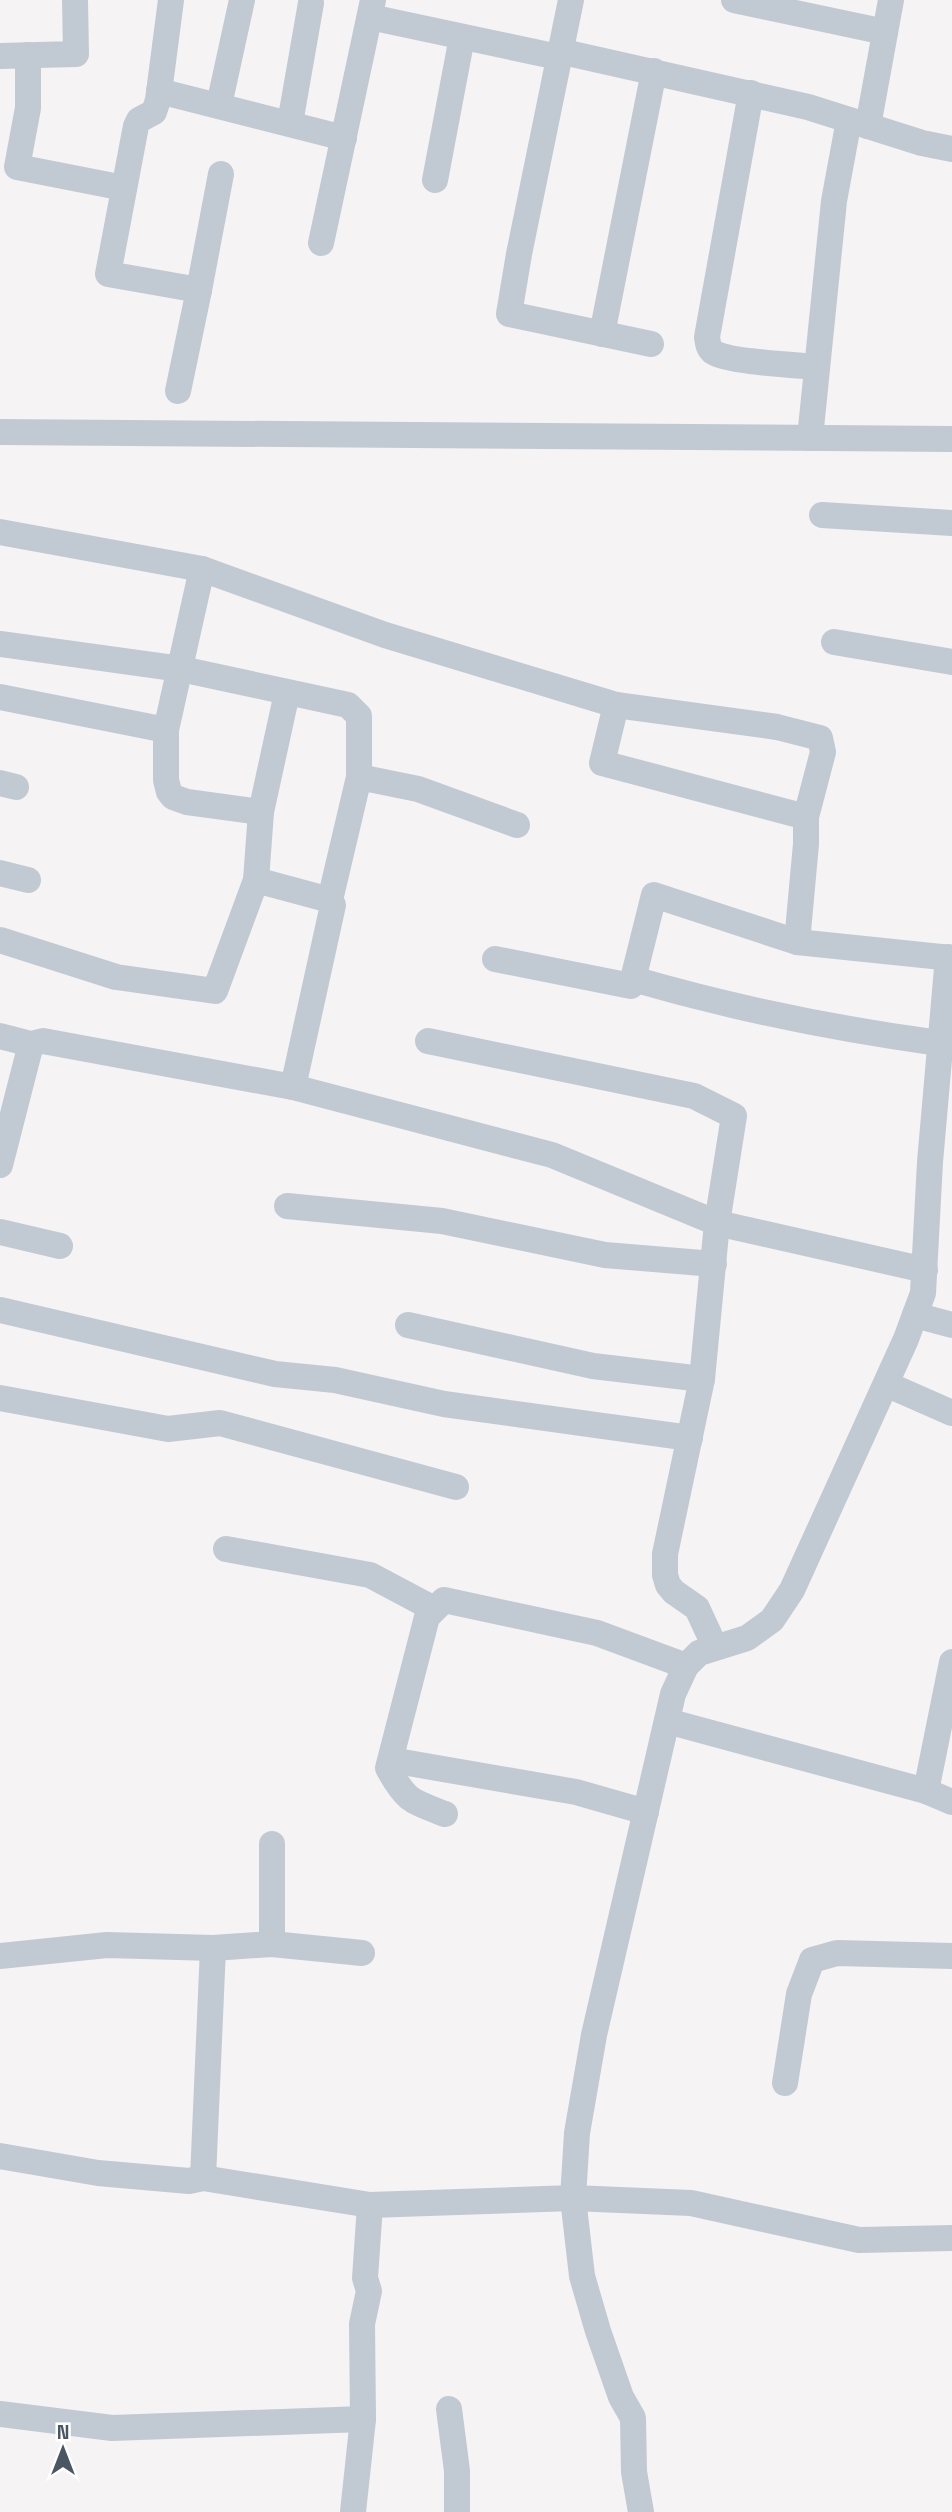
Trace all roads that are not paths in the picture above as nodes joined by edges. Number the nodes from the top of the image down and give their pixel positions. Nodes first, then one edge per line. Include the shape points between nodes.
1 (75, 0) edge
2 (171, 0) edge
3 (242, 0) edge
4 (571, 0) edge
5 (734, 0) edge
6 (891, 0) edge
7 (311, 3) dead end
8 (797, 7) edge
9 (372, 9) edge
10 (885, 33) junction
11 (462, 37) junction
12 (559, 54) junction
13 (27, 55) junction
14 (0, 56) edge
15 (654, 71) junction
16 (159, 91) junction
17 (751, 93) junction
18 (219, 106) junction
19 (858, 123) junction
20 (290, 124) junction
21 (344, 138) junction
22 (952, 149) edge
23 (221, 174) dead end
24 (435, 180) dead end
25 (124, 188) junction
26 (321, 243) dead end
27 (199, 290) junction
28 (602, 334) junction
29 (651, 344) dead end
30 (817, 367) junction
31 (178, 391) dead end
32 (0, 432) edge
33 (810, 438) junction
34 (952, 439) edge
35 (821, 514) dead end
36 (952, 523) edge
37 (0, 532) edge
38 (202, 569) junction
39 (834, 642) dead end
40 (0, 644) edge
41 (952, 663) edge
42 (181, 669) junction
43 (287, 693) junction
44 (0, 697) edge
45 (616, 705) junction
46 (166, 730) junction
47 (359, 777) junction
48 (261, 812) junction
49 (806, 817) junction
50 (517, 825) dead end
51 (0, 873) edge
52 (27, 880) dead end
53 (256, 880) junction
54 (330, 900) junction
55 (0, 940) edge
56 (797, 942) junction
57 (950, 957) edge
58 (495, 959) dead end
59 (633, 979) junction
60 (0, 1036) edge
61 (428, 1041) dead end
62 (939, 1043) junction
63 (31, 1044) junction
64 (293, 1087) junction
65 (943, 1121) edge
66 (0, 1165) edge
67 (287, 1206) dead end
68 (717, 1223) junction
69 (940, 1224) edge
70 (0, 1232) edge
71 (60, 1246) dead end
72 (714, 1264) junction
73 (925, 1270) junction
74 (0, 1310) edge
75 (915, 1315) junction
76 (408, 1325) dead end
77 (952, 1325) edge
78 (702, 1379) junction
79 (886, 1384) junction
80 (0, 1398) edge
81 (952, 1413) edge
82 (690, 1438) junction
83 (456, 1487) dead end
84 (226, 1549) dead end
85 (434, 1609) junction
86 (715, 1647) junction
87 (952, 1662) edge
88 (685, 1665) junction
89 (667, 1721) junction
90 (391, 1760) junction
91 (926, 1791) junction
92 (952, 1802) edge
93 (646, 1812) junction
94 (445, 1814) dead end
95 (272, 1844) dead end
96 (272, 1944) junction
97 (213, 1948) junction
98 (362, 1953) dead end
99 (0, 1956) edge
100 (952, 1956) edge
101 (785, 2082) dead end
102 (0, 2156) edge
103 (203, 2178) junction
104 (573, 2198) junction
105 (370, 2205) junction
106 (952, 2238) edge
107 (449, 2409) dead end
108 (0, 2414) edge
109 (363, 2418) junction
110 (353, 2512) edge
111 (457, 2512) edge
112 (641, 2512) edge

1 - 13 street via 76,54
2 - 16 street
3 - 18 street
4 - 12 street
5 - 8 street
6 - 10 street
7 - 20 street
8 - 10 street
9 - 11 street
9 - 21 street
10 - 19 street
11 - 12 street
11 - 24 street
12 - 15 street
12 - 28 street via 509,314
13 - 14 street
13 - 25 street via 27,108 17,167
15 - 17 street
15 - 28 street
16 - 18 street
16 - 25 street via 154,112 136,126
17 - 19 street
17 - 30 street via 708,346 730,358
18 - 20 street
19 - 22 street
19 - 30 street via 834,201
20 - 21 street
21 - 26 street
23 - 27 street
25 - 27 street via 108,274
27 - 31 street
28 - 29 street
30 - 33 street
32 - 33 street
33 - 34 street
35 - 36 street
37 - 38 street
38 - 42 street
38 - 45 street via 385,635
39 - 41 street
40 - 42 street
42 - 43 street
42 - 46 street
43 - 47 street via 348,705 359,716
43 - 48 street
44 - 46 street
45 - 49 street via 602,764
45 - 49 street via 820,737 823,752
46 - 48 street via 166,780 173,797
47 - 50 street via 418,789
47 - 54 street
48 - 53 street
49 - 56 street
51 - 52 street
53 - 54 street
53 - 55 street via 215,991 116,977
54 - 64 street via 333,905
56 - 57 street
56 - 59 street via 654,895
57 - 62 street
58 - 59 street via 631,986
59 - 62 street via 704,1000
60 - 63 street
61 - 68 street via 694,1096 734,1116
62 - 65 street
63 - 64 street via 43,1041
63 - 66 street
64 - 68 street via 551,1155
65 - 69 street
67 - 72 street via 442,1221 605,1255
68 - 72 street
68 - 73 street
69 - 73 street
70 - 71 street
72 - 78 street
73 - 75 street
74 - 82 street via 275,1374 335,1380 444,1404
75 - 77 street
75 - 79 street
76 - 78 street via 593,1366
78 - 82 street
79 - 81 street
79 - 86 street via 792,1590 772,1620 747,1638
80 - 83 street via 167,1429 220,1423
82 - 86 street via 665,1554 665,1575 674,1592 697,1608
84 - 85 street via 370,1575
85 - 88 street via 444,1600 597,1633
85 - 90 street via 427,1617
86 - 88 street
87 - 91 street
88 - 89 street
89 - 91 street
89 - 93 street
90 - 93 street via 576,1792
90 - 94 street via 388,1768 406,1796
91 - 92 street
93 - 104 street via 594,2035 577,2133
95 - 96 street
96 - 97 street
96 - 98 street
97 - 99 street via 107,1945
97 - 103 street
100 - 101 street via 837,1953 812,1960 799,1994
102 - 103 street via 98,2173
103 - 105 street
104 - 105 street
104 - 106 street via 691,2203 859,2240
104 - 112 street via 585,2287 621,2397 633,2418 634,2472
105 - 109 street via 365,2278 369,2291 362,2324
107 - 111 street
108 - 109 street via 112,2428
109 - 110 street

